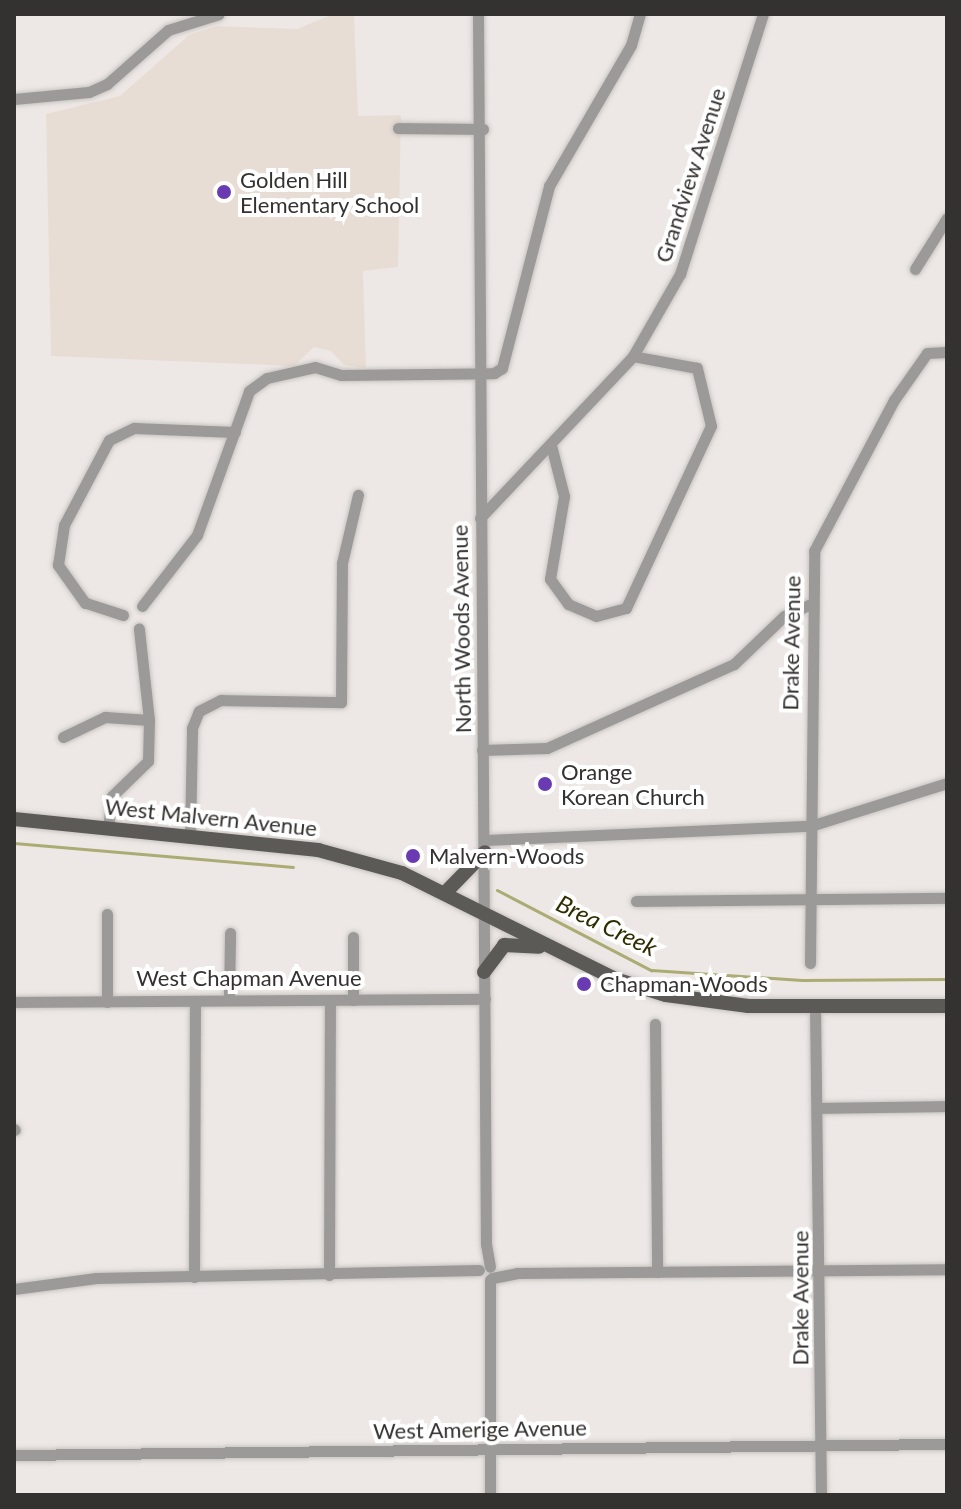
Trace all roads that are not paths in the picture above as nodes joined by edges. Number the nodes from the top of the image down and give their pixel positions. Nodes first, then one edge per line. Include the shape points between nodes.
1 (219, 14) edge
2 (478, 14) edge
3 (640, 14) edge
4 (763, 14) edge
5 (14, 99) edge
6 (398, 128) dead end
7 (483, 129) junction
8 (947, 218) edge
9 (915, 269) dead end
10 (947, 352) edge
11 (633, 356) junction
12 (482, 373) junction
13 (235, 432) junction
14 (551, 445) junction
15 (358, 495) dead end
16 (480, 518) junction
17 (811, 604) junction
18 (142, 606) dead end
19 (123, 615) dead end
20 (139, 629) dead end
21 (149, 720) junction
22 (63, 737) dead end
23 (482, 750) junction
24 (947, 783) edge
25 (14, 819) edge
26 (810, 826) junction
27 (108, 828) junction
28 (190, 836) junction
29 (485, 846) junction
30 (445, 893) junction
31 (947, 898) edge
32 (810, 899) junction
33 (636, 901) dead end
34 (484, 912) junction
35 (107, 914) dead end
36 (230, 933) dead end
37 (353, 937) dead end
38 (559, 951) junction
39 (810, 963) dead end
40 (484, 972) junction
41 (485, 999) junction
42 (229, 1000) junction
43 (330, 1000) junction
44 (353, 1000) junction
45 (195, 1001) junction
46 (14, 1002) edge
47 (107, 1002) junction
48 (815, 1005) junction
49 (947, 1006) edge
50 (655, 1024) dead end
51 (947, 1106) edge
52 (819, 1108) junction
53 (947, 1269) edge
54 (818, 1270) junction
55 (657, 1272) junction
56 (486, 1273) junction
57 (329, 1275) junction
58 (194, 1277) junction
59 (14, 1289) edge
60 (947, 1444) edge
61 (819, 1447) junction
62 (489, 1448) junction
63 (14, 1455) edge
64 (490, 1495) edge
65 (821, 1495) edge

1 - 5 street via 168,30 107,84 89,92
2 - 7 street, North Woods Avenue
3 - 12 street via 631,45 549,186 502,368
4 - 11 street, Grandview Avenue via 680,274
6 - 7 street
7 - 12 street, North Woods Avenue
8 - 9 street
10 - 17 street, Drake Avenue via 927,353 894,400 814,551
11 - 14 street, Grandview Avenue
11 - 14 street via 697,368 711,426 626,608 596,616 568,604 550,579 564,496
12 - 13 street via 341,375 315,367 267,378 249,391
12 - 16 street, North Woods Avenue
13 - 18 street via 197,535
13 - 19 street via 134,428 109,440 64,525 58,565 85,603
14 - 16 street, Grandview Avenue
15 - 28 street via 342,563 341,702 221,700 199,711 192,728
16 - 23 street, North Woods Avenue
17 - 23 street via 784,616 734,664 561,742 547,748
17 - 26 street, Drake Avenue
20 - 21 street
21 - 22 street via 105,717
21 - 27 street via 148,761 112,796
23 - 29 street, North Woods Avenue
24 - 26 street
25 - 27 main road, West Malvern Avenue
26 - 29 street
26 - 32 street, Drake Avenue
27 - 28 main road, West Malvern Avenue
28 - 30 main road, West Malvern Avenue via 291,845 402,873
29 - 30 main road
29 - 34 street, North Woods Avenue
30 - 34 main road
31 - 32 street
32 - 33 street
32 - 39 street, Drake Avenue
34 - 38 main road
34 - 40 street, North Woods Avenue
35 - 47 street
36 - 42 street
37 - 44 street
38 - 40 main road via 504,945
38 - 48 main road via 618,980 666,995 748,1006
40 - 41 street, North Woods Avenue
41 - 44 street, West Chapman Avenue
41 - 56 street, North Woods Avenue
42 - 43 street, West Chapman Avenue
42 - 45 street, West Chapman Avenue
43 - 44 street, West Chapman Avenue
43 - 57 street
45 - 47 street, West Chapman Avenue
45 - 58 street
46 - 47 street, West Chapman Avenue
48 - 49 main road
48 - 52 street, Drake Avenue
50 - 55 street
51 - 52 street
52 - 54 street, Drake Avenue
53 - 54 street
54 - 55 street
54 - 61 street, Drake Avenue
55 - 56 street
56 - 57 street
56 - 62 street, North Woods Avenue
57 - 58 street
58 - 59 street via 96,1278
60 - 61 street, West Amerige Avenue
61 - 62 street, West Amerige Avenue
61 - 65 street, Drake Avenue
62 - 63 street, West Amerige Avenue
62 - 64 street, North Woods Avenue

